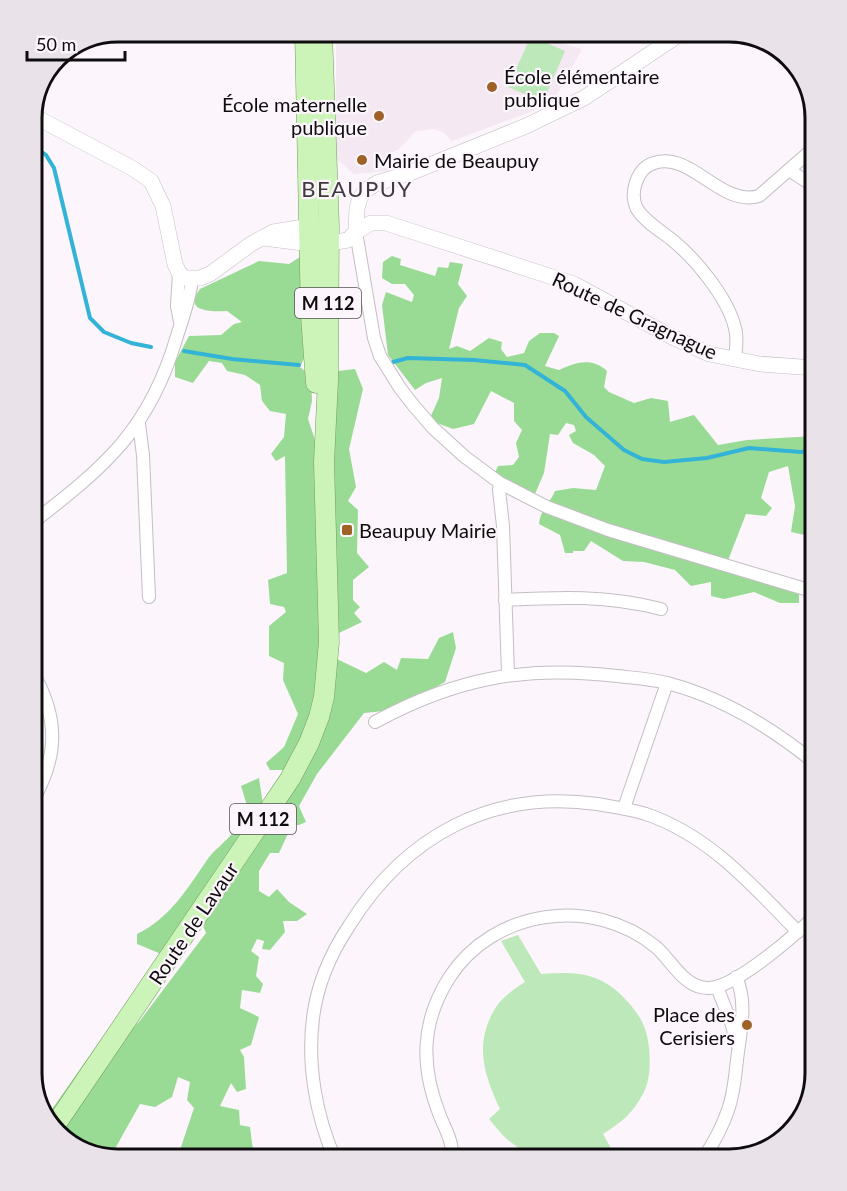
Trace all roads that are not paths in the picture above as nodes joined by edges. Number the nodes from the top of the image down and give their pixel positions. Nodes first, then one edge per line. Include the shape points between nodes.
1 (306, 42) edge
2 (322, 42) edge
3 (667, 42) edge
4 (42, 120) edge
5 (805, 155) edge
6 (789, 170) junction
7 (805, 180) edge
8 (356, 232) junction
9 (319, 235) junction
10 (185, 276) junction
11 (735, 359) junction
12 (805, 367) edge
13 (139, 423) junction
14 (500, 483) junction
15 (42, 515) edge
16 (805, 589) edge
17 (149, 597) dead end
18 (505, 600) junction
19 (661, 609) dead end
20 (508, 674) junction
21 (666, 683) junction
22 (42, 691) edge
23 (375, 722) dead end
24 (805, 755) edge
25 (42, 781) edge
26 (624, 808) junction
27 (805, 926) edge
28 (798, 932) junction
29 (736, 977) junction
30 (717, 987) junction
31 (737, 1059) junction
32 (59, 1120) edge
33 (330, 1149) edge
34 (452, 1149) edge
35 (709, 1149) edge

1 - 9 main road, Route de Lavaur / M 112
2 - 9 main road, Route de Lavaur / M 112
3 - 8 street via 584,98 526,126 377,183 360,198
4 - 10 street via 151,182 163,206 175,264
5 - 6 street
6 - 7 street
6 - 11 street via 750,199 731,194 684,166 663,161 644,169 634,189 638,209 692,258 730,314 737,343
8 - 9 street, Route de Gragnague via 340,226
8 - 11 street, Route de Gragnague via 371,223 386,224 554,276 709,354
8 - 14 street via 380,357 433,428
9 - 10 street, Route de Gragnague via 264,238 210,274 200,278
9 - 32 main road, Route de Lavaur / M 112 via 328,380 324,462 329,642 324,697 309,743 277,799
10 - 13 street via 189,300 171,359
11 - 12 street, Route de Gragnague
13 - 15 street via 107,461
13 - 17 street
14 - 16 street via 547,507 608,530
14 - 18 street
18 - 19 street via 586,597
18 - 20 street
20 - 21 street via 580,672
20 - 23 street via 422,698
21 - 24 street via 737,711
21 - 26 street
22 - 25 street via 51,716 53,747
26 - 28 street via 664,821 706,844
26 - 33 street via 540,801 478,814 414,852 375,888 332,955 313,1017 316,1099
27 - 28 street
28 - 29 street
29 - 30 street
29 - 31 street via 742,1013
30 - 31 street via 732,1025
30 - 34 street via 693,985 643,938 590,917 544,916 520,921 480,944 455,969 440,994 426,1042 427,1074
31 - 35 street via 729,1107

